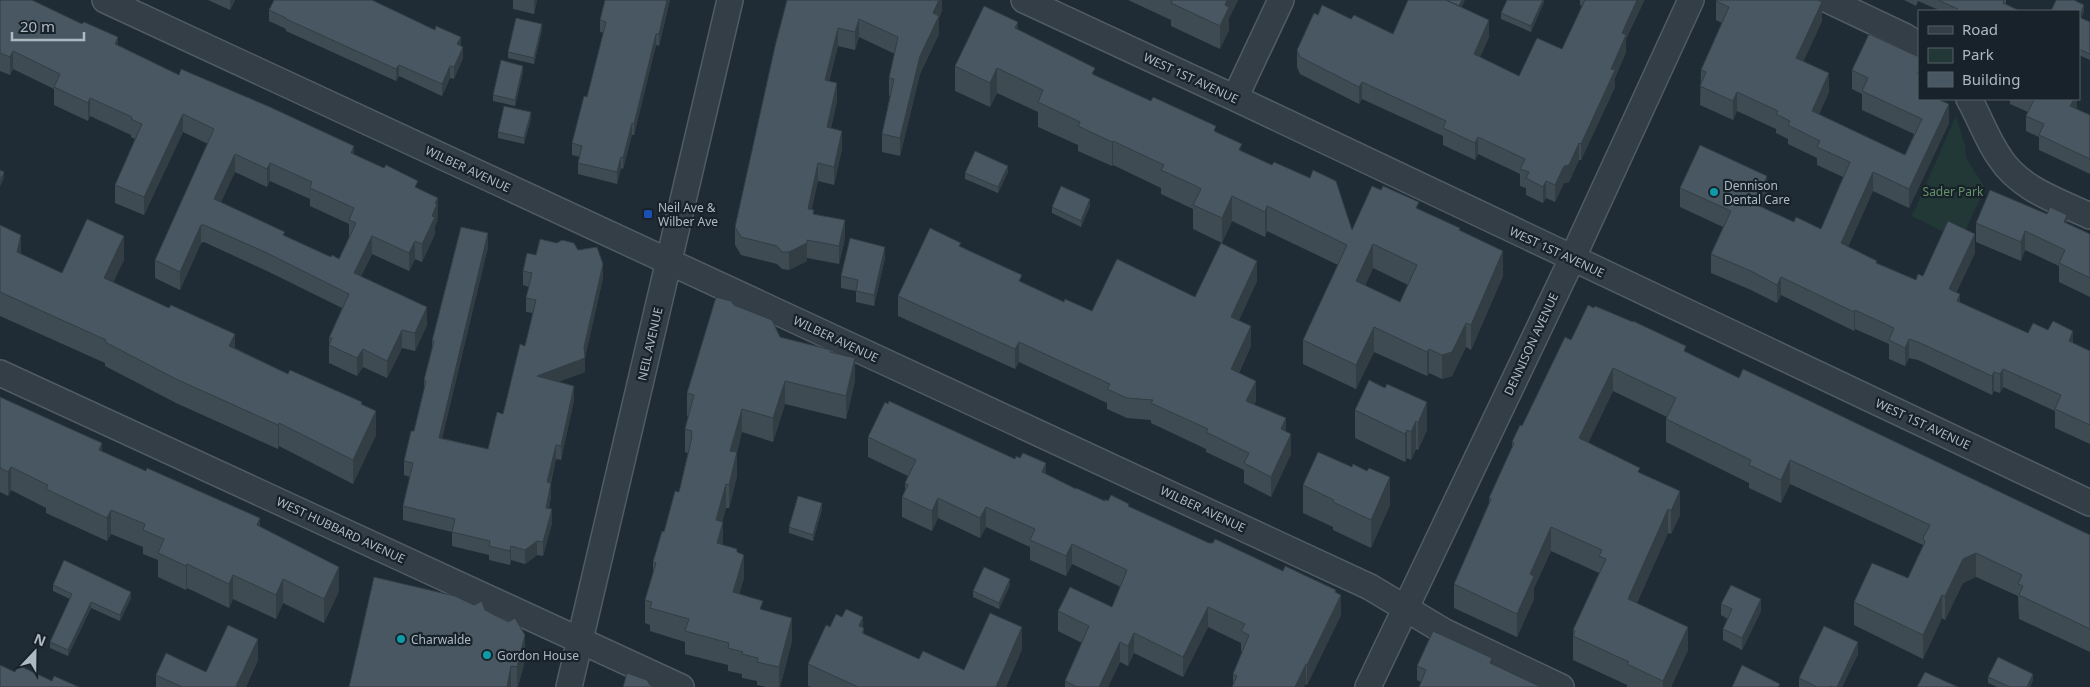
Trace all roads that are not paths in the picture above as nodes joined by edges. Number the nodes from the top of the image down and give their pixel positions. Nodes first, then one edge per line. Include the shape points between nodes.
1 (106, 0) edge
2 (730, 0) edge
3 (1024, 0) edge
4 (1282, 0) edge
5 (1691, 0) edge
6 (1828, 0) edge
7 (1918, 44) edge
8 (1235, 98) junction
9 (1970, 100) edge
10 (2090, 216) edge
11 (1572, 259) junction
12 (669, 262) junction
13 (0, 373) edge
14 (2090, 503) edge
15 (1405, 609) junction
16 (580, 640) junction
17 (568, 687) edge
18 (681, 687) edge
19 (1368, 687) edge
20 (1561, 687) edge

1 - 12 street, WILBER AVENUE
2 - 12 street, NEIL AVENUE
3 - 8 street, WEST 1ST AVENUE
4 - 8 street
5 - 11 street, DENNISON AVENUE
6 - 7 street
8 - 11 street, WEST 1ST AVENUE
9 - 10 street via 2000,158 2018,180
11 - 14 street, WEST 1ST AVENUE
11 - 15 street, DENNISON AVENUE
12 - 15 street, WILBER AVENUE via 1298,553 1370,587
12 - 16 street, NEIL AVENUE
13 - 16 street, WEST HUBBARD AVENUE
15 - 19 street, DENNISON AVENUE
15 - 20 street, WILBER AVENUE via 1445,632
16 - 17 street, NEIL AVENUE
16 - 18 street, WEST HUBBARD AVENUE

